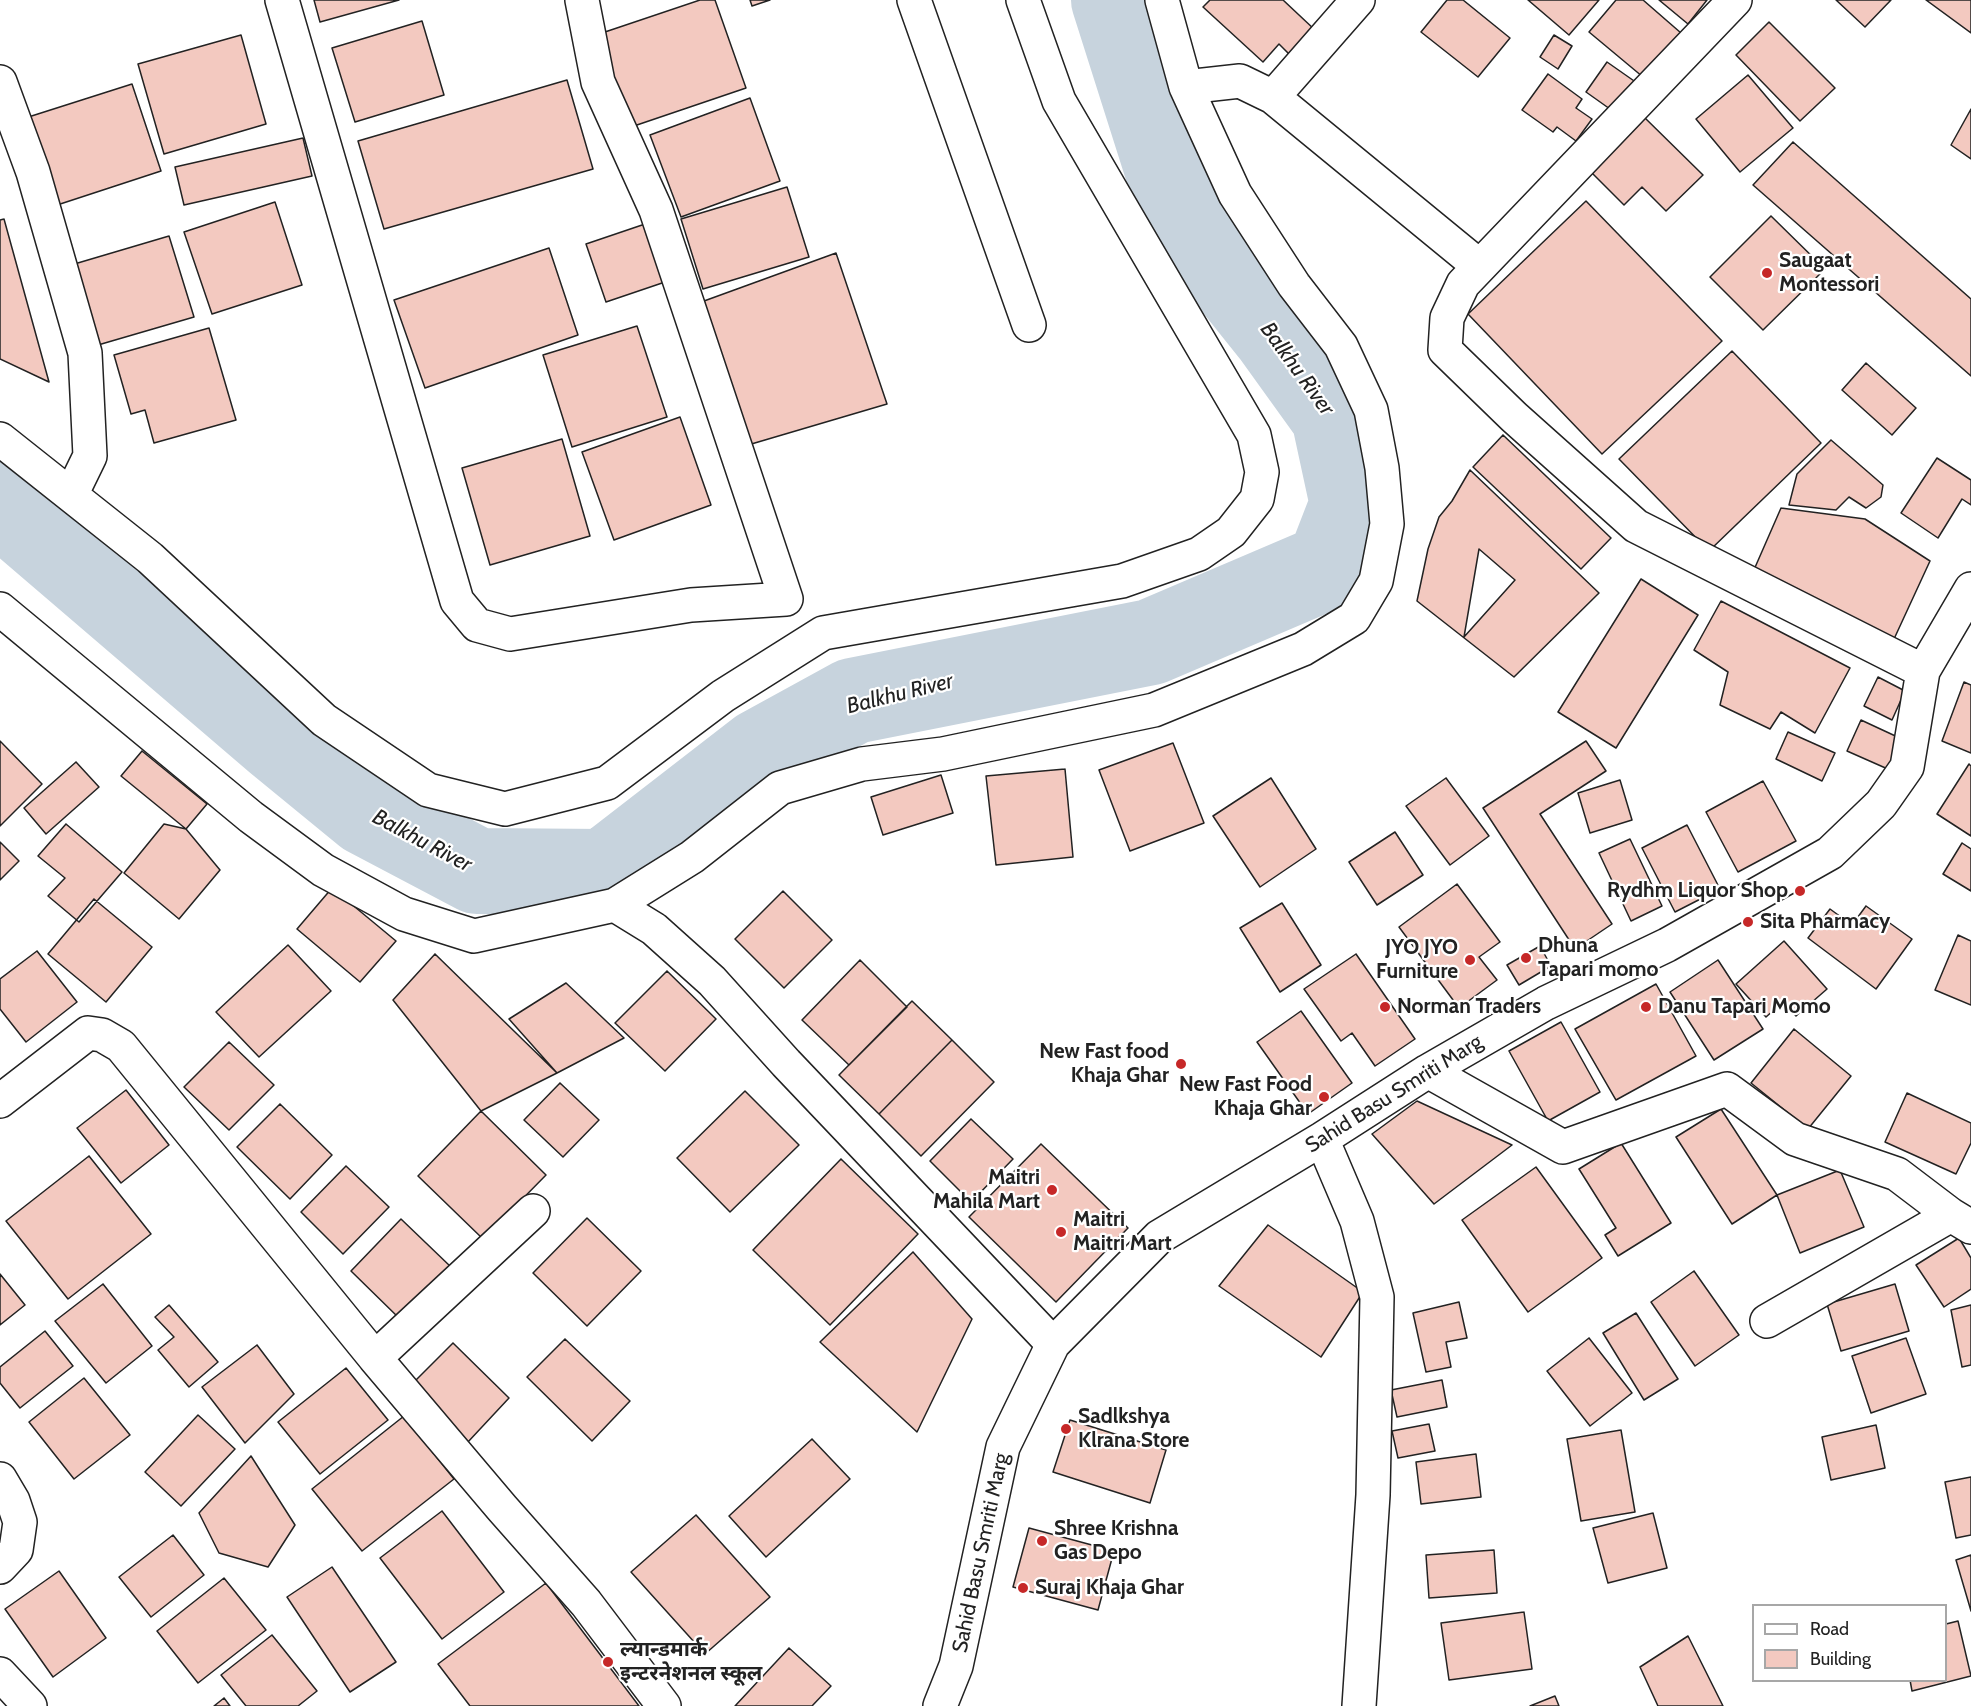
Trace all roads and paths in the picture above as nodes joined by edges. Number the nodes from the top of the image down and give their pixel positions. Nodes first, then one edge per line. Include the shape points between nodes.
1 (282, 0) edge
2 (582, 0) edge
3 (914, 0) edge
4 (1023, 0) edge
5 (1162, 0) edge
6 (1358, 0) edge
7 (1735, 0) edge
8 (0, 82) edge
9 (1186, 87) junction
10 (1273, 97) junction
11 (1479, 266) junction
12 (1029, 325) dead end
13 (0, 439) edge
14 (71, 495) junction
15 (1971, 589) edge
16 (786, 599) junction
17 (0, 609) edge
18 (823, 633) junction
19 (1923, 671) junction
20 (615, 906) junction
21 (1428, 1071) junction
22 (0, 1101) edge
23 (1322, 1139) junction
24 (533, 1211) dead end
25 (1961, 1221) edge
26 (1767, 1321) dead end
27 (1053, 1344) junction
28 (375, 1358) junction
29 (0, 1479) edge
30 (0, 1567) edge
31 (0, 1674) edge
32 (30, 1706) edge
33 (664, 1706) edge
34 (940, 1706) edge
35 (1359, 1706) edge

1 - 16 street via 457,601 477,625 510,634 691,605
2 - 16 street via 598,82 656,210
3 - 12 street
4 - 18 street via 1059,101 1254,435 1262,472 1257,499 1232,532 1199,554 1122,581
5 - 9 street
6 - 10 street
7 - 11 street
8 - 14 street via 33,172 85,353 90,456
9 - 10 street via 1240,81
9 - 20 street via 1235,194 1294,285 1341,346 1371,410 1387,524 1377,580 1354,618 1303,650 1154,710 943,754 862,764 780,788 692,857
10 - 11 street
11 - 19 street via 1463,284 1447,318 1444,350 1514,417 1636,526
13 - 14 street
14 - 18 street via 150,558 324,720 428,790 505,809 607,783 723,696
15 - 19 street, Sahid Basu Smriti Marg
16 - 18 street
17 - 20 street via 251,817 323,870 404,914 474,936
19 - 21 street, Sahid Basu Smriti Marg via 1907,767 1881,804 1830,853 1667,945 1546,1003
20 - 27 street via 654,929 712,981
21 - 23 street, Sahid Basu Smriti Marg
21 - 25 street via 1563,1147 1727,1089 1795,1139 1897,1174
22 - 28 street via 88,1033 102,1035 121,1046
23 - 27 street, Sahid Basu Smriti Marg via 1159,1237
23 - 35 street via 1357,1221 1377,1297 1372,1495
24 - 28 street
25 - 26 street
27 - 34 street, Sahid Basu Smriti Marg via 1004,1447 956,1666
28 - 33 street via 586,1603
29 - 30 street via 20,1522 16,1550
31 - 32 street

